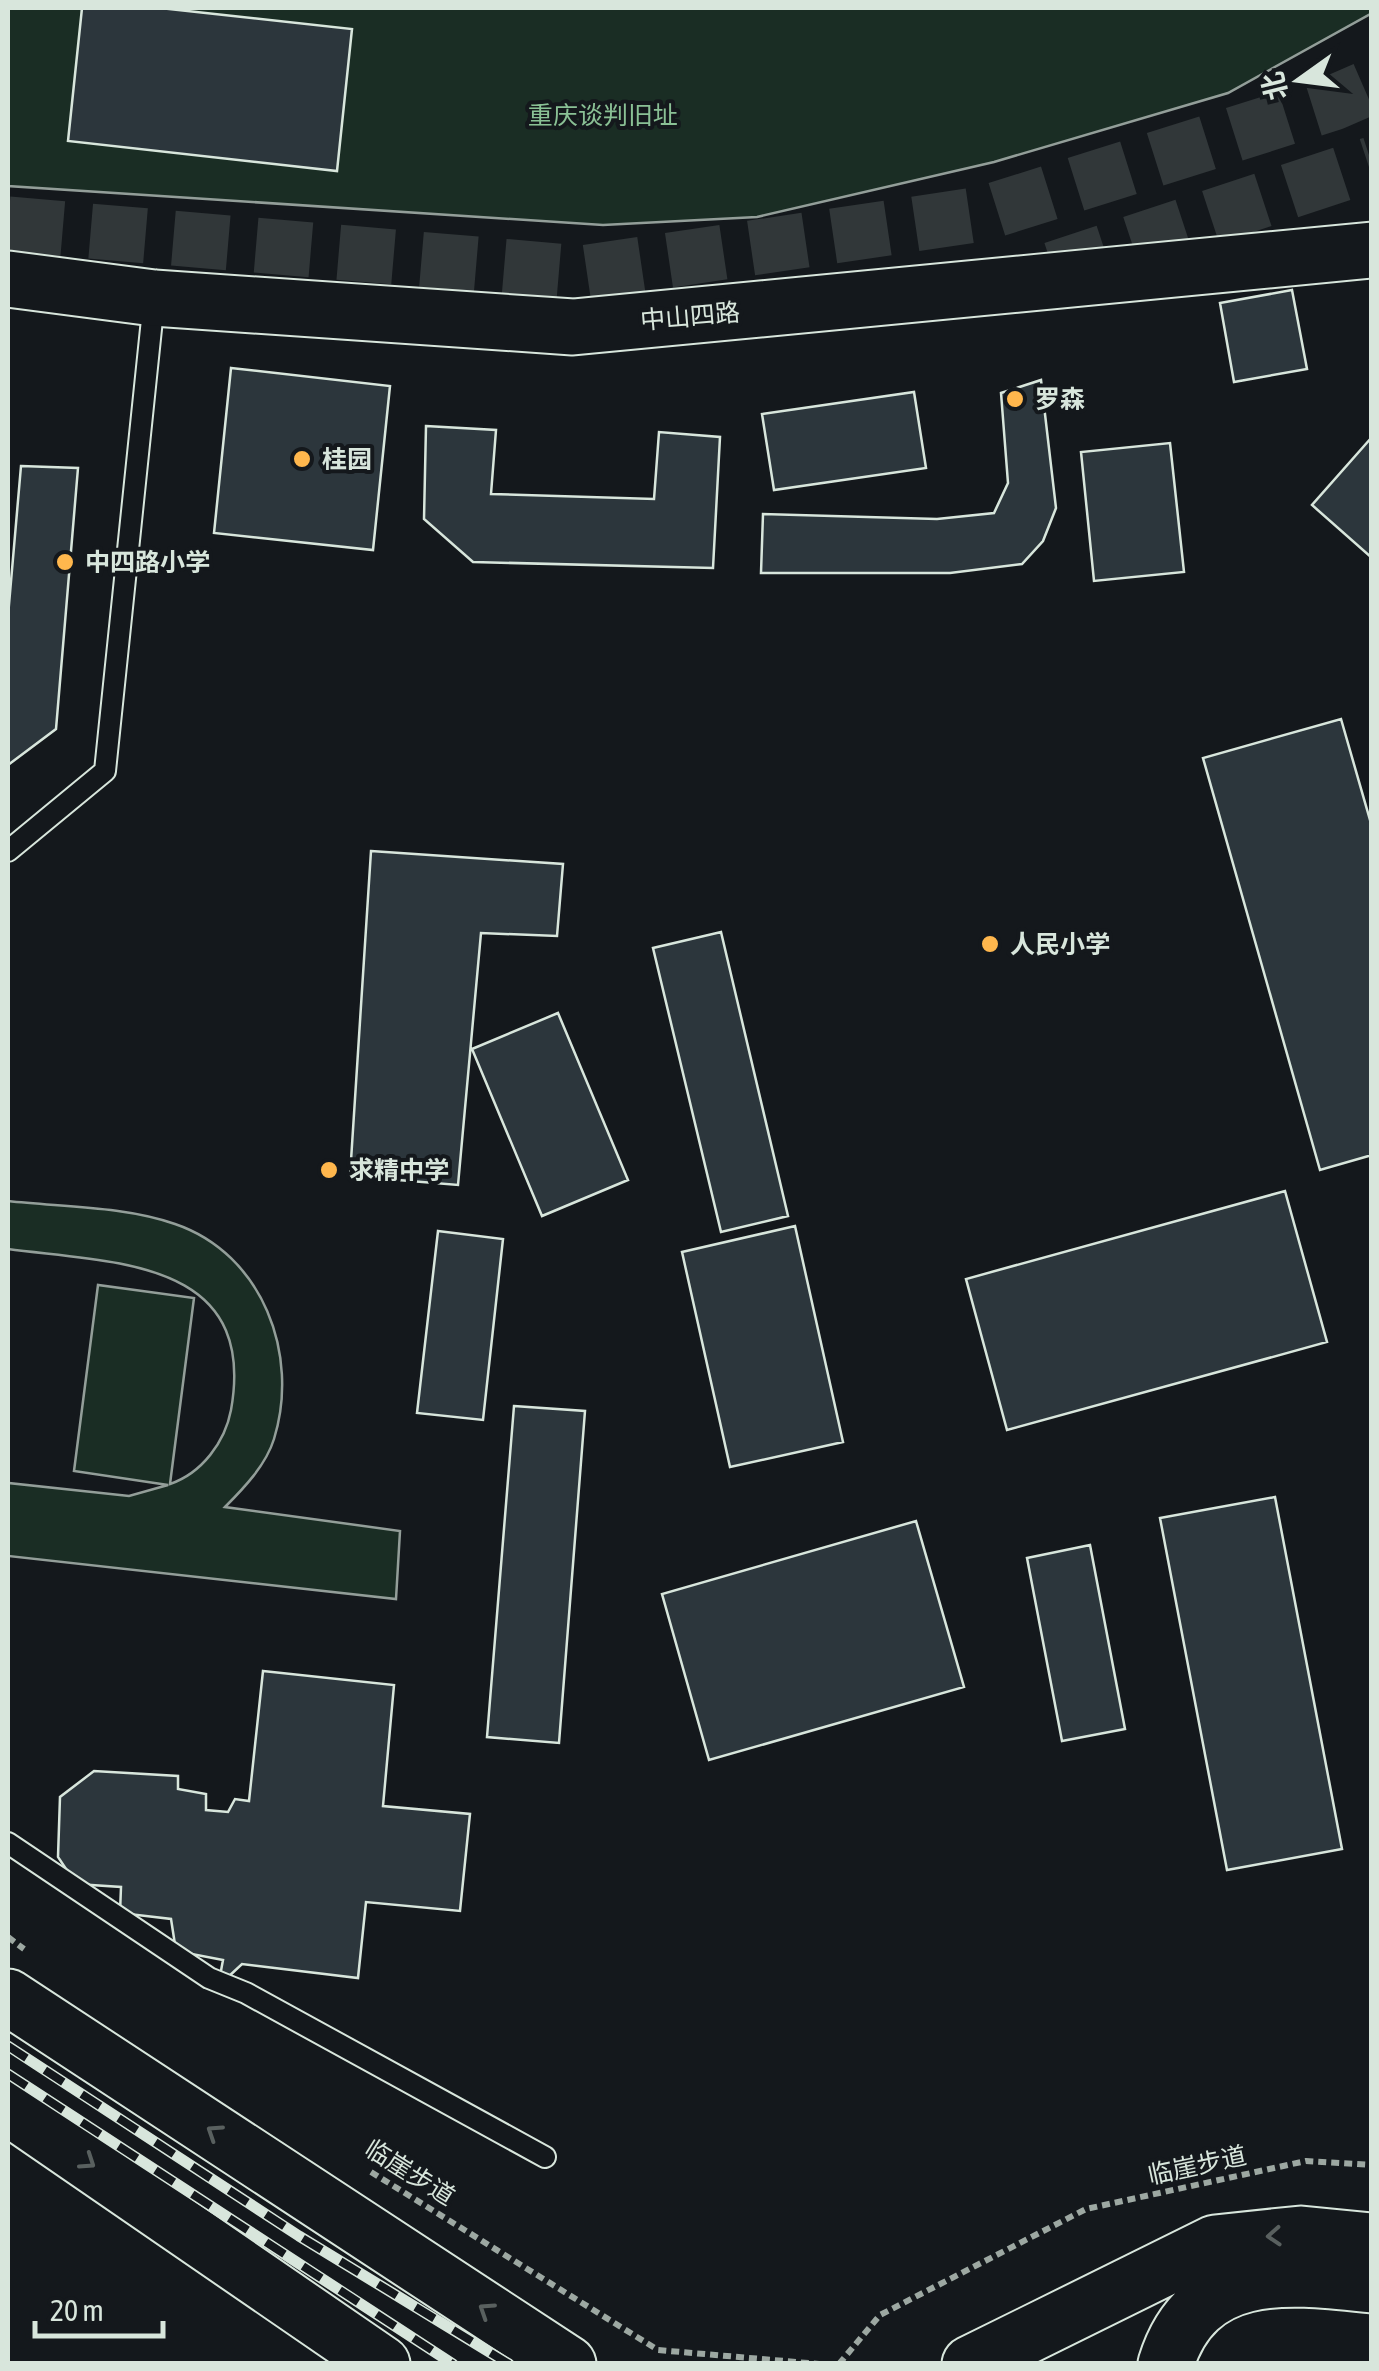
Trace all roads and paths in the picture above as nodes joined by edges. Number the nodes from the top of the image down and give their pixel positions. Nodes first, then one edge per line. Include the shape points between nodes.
1 (1372, 250) edge
2 (8, 279) edge
3 (154, 298) junction
4 (8, 851) edge
5 (8, 1843) edge
6 (8, 1938) edge
7 (22, 1978) edge
8 (8, 2107) edge
9 (545, 2157) dead end
10 (354, 2161) dead end
11 (1372, 2165) edge
12 (1372, 2241) edge
13 (1372, 2285) edge
14 (382, 2364) edge
15 (568, 2364) edge
16 (819, 2364) edge
17 (840, 2364) edge
18 (970, 2364) edge
19 (1166, 2364) edge

1 - 3 main road, 中山四路 via 574,326
2 - 3 main road, 中山四路
3 - 4 lane via 105,772
5 - 9 lane via 210,1978
6 - 7 path
15 -> 7 main road
8 -> 14 main road
10 - 16 path, 临崖步道 via 658,2350
11 - 17 path, 临崖步道 via 1306,2162 1086,2209 880,2315
12 -> 18 main road via 1301,2234 1215,2243
13 - 19 main road via 1272,2279 1215,2294 1192,2314

